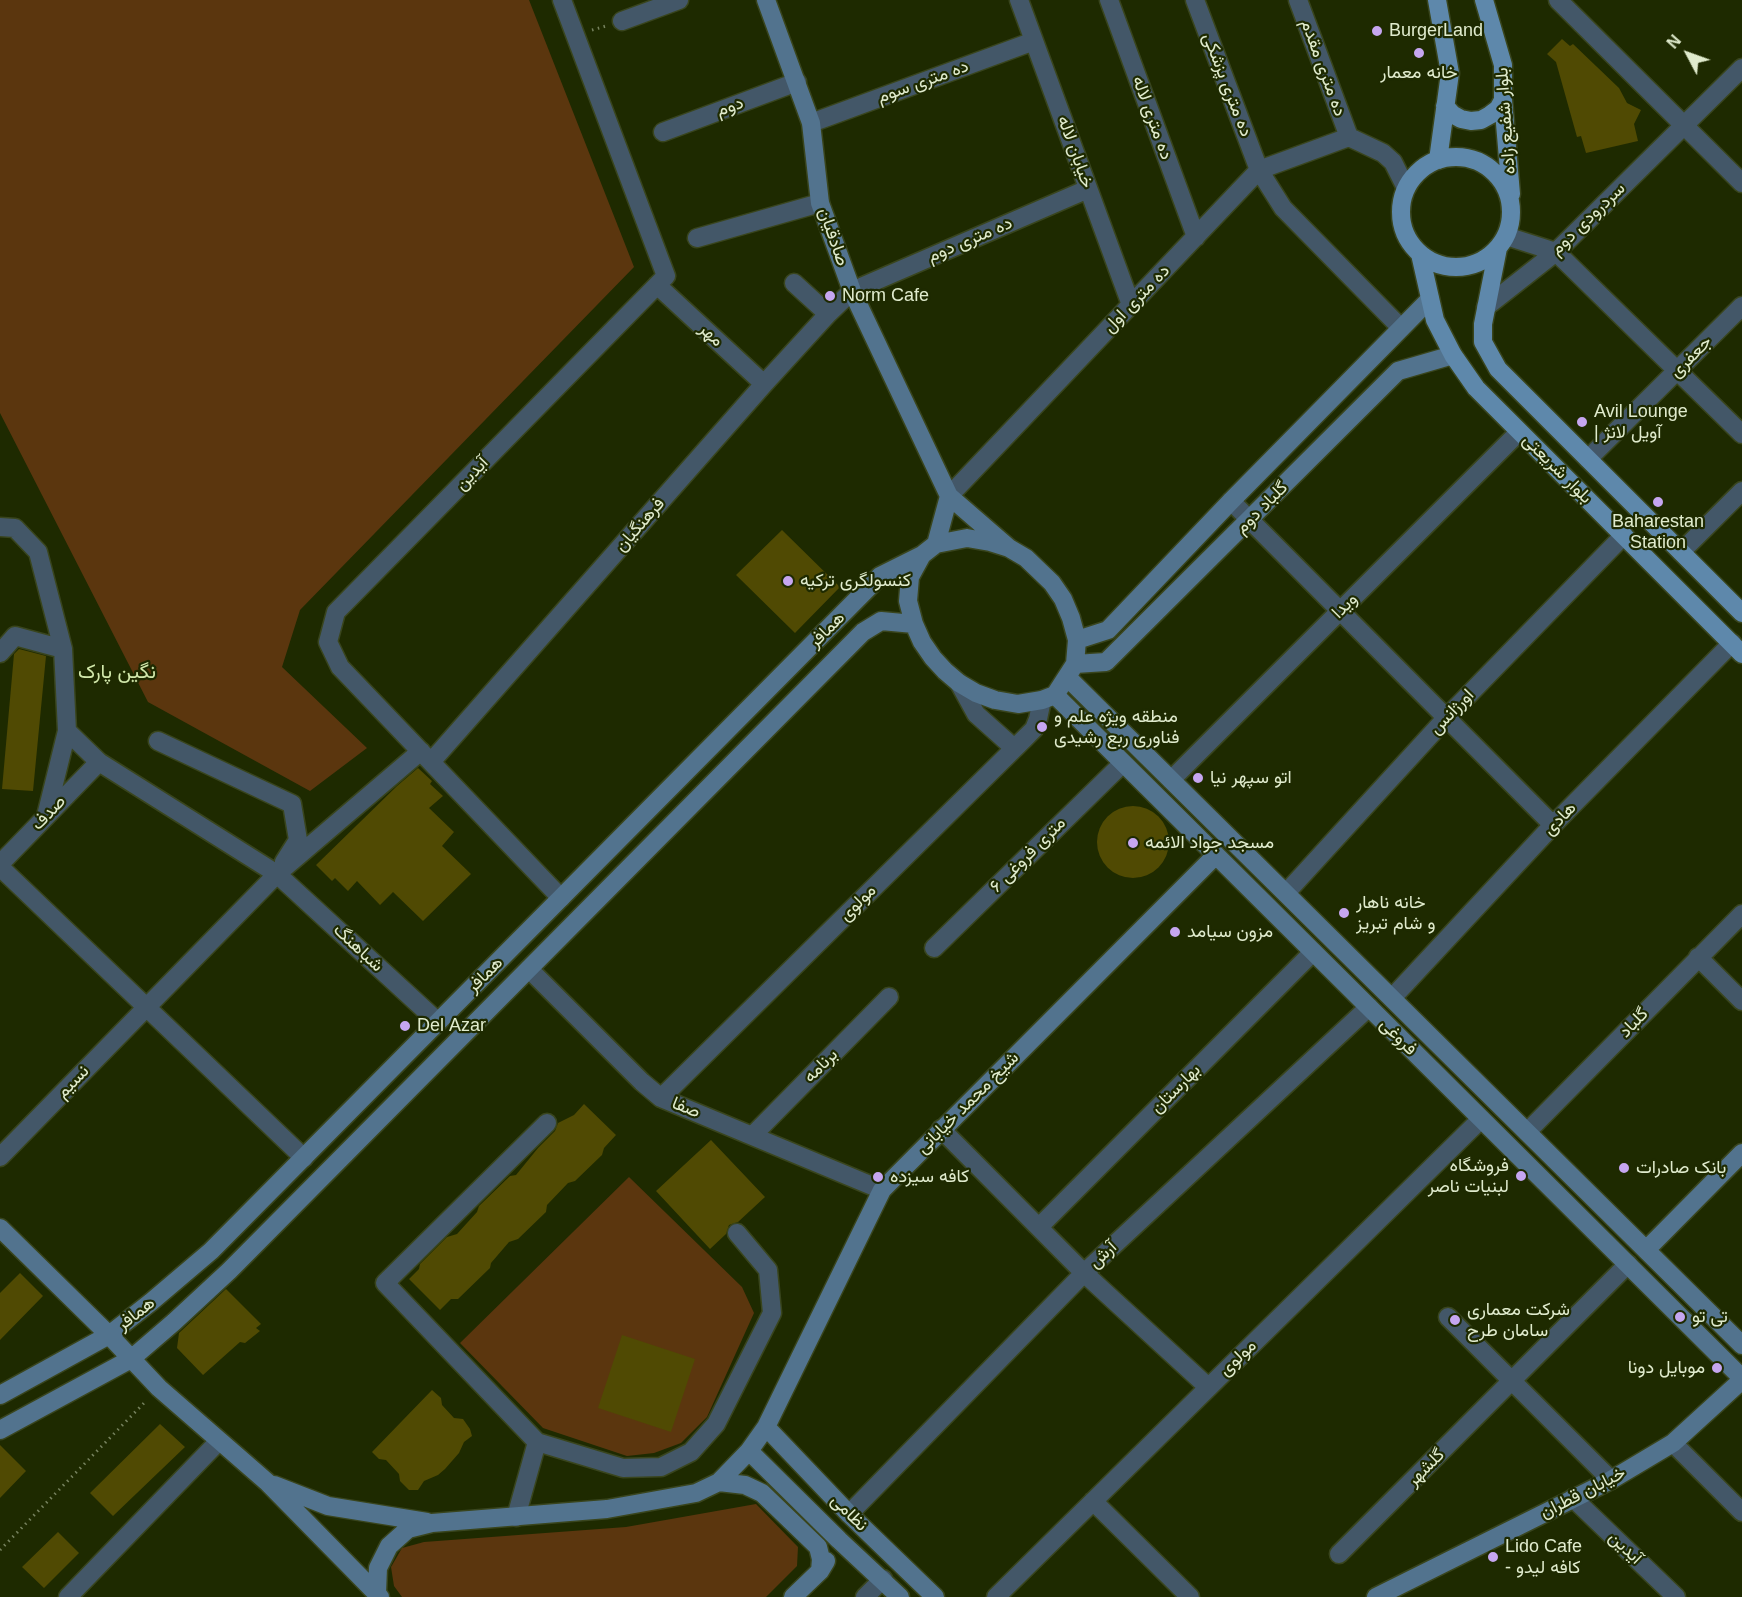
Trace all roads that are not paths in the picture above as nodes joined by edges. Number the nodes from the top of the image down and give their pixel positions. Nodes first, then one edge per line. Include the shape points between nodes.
1 (562, 0) edge
2 (679, 0) edge
3 (766, 0) edge
4 (1019, 0) edge
5 (1109, 0) edge
6 (1195, 0) edge
7 (1298, 0) edge
8 (1437, 0) edge
9 (1484, 0) edge
10 (1558, 0) edge
11 (1578, 6) edge
12 (622, 21) road end
13 (1034, 41) junction
14 (1742, 68) edge
15 (797, 82) junction
16 (1503, 100) junction
17 (1445, 106) junction
18 (812, 123) junction
19 (1684, 125) junction
20 (663, 132) dead end
21 (1349, 137) junction
22 (1438, 160) junction
23 (1260, 170) junction
24 (1742, 183) edge
25 (1406, 188) junction
26 (1088, 189) junction
27 (820, 203) junction
28 (1512, 207) junction
29 (1196, 237) junction
30 (697, 238) dead end
31 (1502, 242) junction
32 (1556, 252) junction
33 (1420, 254) junction
34 (794, 283) dead end
35 (657, 285) junction
36 (852, 291) junction
37 (1430, 299) junction
38 (1131, 305) junction
39 (1742, 306) edge
40 (1486, 307) junction
41 (828, 314) junction
42 (1401, 328) junction
43 (1453, 355) junction
44 (1677, 370) junction
45 (764, 384) junction
46 (1325, 406) junction
47 (1344, 424) junction
48 (1519, 432) junction
49 (1742, 434) edge
50 (1588, 459) junction
51 (1742, 491) edge
52 (949, 496) junction
53 (1231, 501) junction
54 (1250, 520) junction
55 (0, 527) edge
56 (1624, 535) junction
57 (1009, 548) junction
58 (929, 549) junction
59 (1681, 552) junction
60 (1340, 611) junction
61 (1742, 614) edge
62 (914, 624) junction
63 (1077, 640) junction
64 (1732, 644) edge
65 (63, 649) junction
66 (0, 653) edge
67 (1071, 671) junction
68 (959, 683) junction
69 (1049, 698) junction
70 (754, 704) junction
71 (1447, 717) junction
72 (773, 723) junction
73 (67, 731) junction
74 (158, 741) dead end
75 (1014, 748) junction
76 (426, 757) junction
77 (99, 762) junction
78 (1123, 763) junction
79 (1171, 780) junction
80 (46, 816) junction
81 (1553, 825) junction
82 (8, 845) edge
83 (1216, 855) junction
84 (0, 866) edge
85 (277, 874) junction
86 (1286, 893) junction
87 (561, 898) junction
88 (1742, 914) edge
89 (934, 948) dead end
90 (1313, 952) junction
91 (1698, 957) junction
92 (529, 969) junction
93 (889, 997) dead end
94 (1392, 998) junction
95 (1742, 1000) edge
96 (1369, 1007) junction
97 (146, 1008) junction
98 (438, 1022) junction
99 (661, 1098) junction
100 (1481, 1119) junction
101 (547, 1123) dead end
102 (942, 1129) junction
103 (1527, 1132) junction
104 (753, 1135) junction
105 (1742, 1153) edge
106 (0, 1157) edge
107 (304, 1158) junction
108 (323, 1177) junction
109 (882, 1190) junction
110 (1039, 1227) junction
111 (0, 1228) edge
112 (737, 1233) dead end
113 (1646, 1250) junction
114 (1628, 1264) junction
115 (1084, 1273) junction
116 (1448, 1317) dead end
117 (109, 1335) junction
118 (1742, 1345) edge
119 (131, 1359) junction
120 (1742, 1379) edge
121 (1512, 1382) junction
122 (1208, 1387) junction
123 (0, 1395) edge
124 (766, 1427) junction
125 (0, 1430) edge
126 (219, 1442) junction
127 (537, 1442) junction
128 (1673, 1443) junction
129 (748, 1451) junction
130 (1611, 1480) junction
131 (267, 1482) junction
132 (719, 1482) junction
133 (1573, 1498) junction
134 (1093, 1501) junction
135 (1742, 1512) edge
136 (849, 1514) junction
137 (516, 1517) junction
138 (432, 1523) junction
139 (838, 1540) junction
140 (1339, 1554) dead end
141 (820, 1571) junction
142 (883, 1579) junction
143 (378, 1595) edge
144 (68, 1597) edge
145 (793, 1597) edge
146 (864, 1597) edge
147 (900, 1597) edge
148 (935, 1597) edge
149 (996, 1597) edge
150 (1190, 1597) edge
151 (1376, 1597) edge
152 (1676, 1597) edge

1 - 35 street via 666,276
2 - 12 street
3 - 15 main road, صادقیان
4 - 13 street, خیابان لاله
5 - 29 street, ده متری لاله
6 - 23 street, ده متری پزشکی
7 - 21 street, ده متری مقدم
8 - 17 main road via 1450,73
9 - 16 main road, بلوار شفیع زاده via 1503,65
10 - 11 street
11 - 19 street
13 - 18 street, ده متری سوم
13 - 26 street, خیابان لاله
14 - 19 street, سردرودی دوم
15 - 18 main road, صادقیان
15 - 20 street, دوم
16 - 17 main road via 1498,109 1481,120 1461,118
16 - 28 main road, بلوار شفیع زاده
17 - 22 main road
18 - 27 main road, صادقیان
19 - 24 street
19 - 32 street, سردرودی دوم
21 - 23 street, ده متری اول
21 - 25 street via 1383,153 1393,162
22 - 25 main road via 1425,166
22 - 28 main road via 1466,157 1480,162 1502,180
23 - 29 street, ده متری اول
23 - 42 street, ده متری پزشکی via 1283,208
25 - 33 main road via 1401,217 1410,244
26 - 36 street, ده متری دوم
26 - 38 street, خیابان لاله
27 - 30 street
27 - 36 main road, صادقیان
28 - 31 main road via 1511,222
29 - 38 street, ده متری اول
31 - 32 street
31 - 33 main road via 1488,258 1461,267 1446,267
31 - 40 main road, بلوار شریعتى
32 - 40 street, سردرودی دوم
32 - 44 street
33 - 37 main road, بلوار شریعتى
34 - 41 street
35 - 45 street, مهر
35 - 76 street, آیدین via 336,612 328,642 340,667
36 - 41 street, فرهنگیان
36 - 52 main road, صادقیان
37 - 42 main road, گلباد دوم
37 - 43 main road, بلوار شریعتى via 1435,320
38 - 52 street, ده متری اول
39 - 44 street, جعفری
40 - 50 main road, بلوار شریعتى via 1484,342 1498,369
41 - 45 street, فرهنگیان
42 - 46 main road, گلباد دوم
43 - 47 main road, گلباد دوم via 1398,372
43 - 48 main road, بلوار شریعتى via 1476,388
44 - 49 street
44 - 50 street, جعفری
45 - 76 street, فرهنگیان
46 - 47 main road
46 - 53 main road, گلباد دوم
47 - 54 main road, گلباد دوم
48 - 56 main road, بلوار شریعتى
48 - 60 street, ویدا
50 - 59 main road, بلوار شریعتى
51 - 59 street
52 - 57 main road
52 - 58 main road
53 - 54 street
53 - 63 main road, گلباد دوم via 1108,630
54 - 60 street
54 - 67 main road, گلباد دوم via 1106,662
55 - 65 street via 15,528 38,552
56 - 64 main road, بلوار شریعتى
56 - 71 street, اورژانس
57 - 58 main road via 968,538
57 - 63 main road via 1053,583 1064,599
58 - 62 main road via 910,577 908,601
58 - 70 main road, همافر via 880,576
59 - 61 main road, بلوار شریعتى
60 - 71 street
60 - 79 street, ویدا
61 - 64 main road
62 - 68 main road via 933,658
62 - 72 main road, همافر via 881,621 863,632
63 - 67 main road
64 - 81 street, هادی
65 - 66 street via 15,636
65 - 73 street
67 - 69 main road
67 - 79 main road, فروغى
68 - 69 main road via 995,700 1018,704
68 - 75 street via 976,714
69 - 75 street, مولوی via 1034,729
69 - 78 main road, فروغى
70 - 72 main road
70 - 87 main road, همافر
71 - 81 street
71 - 86 street, اورژانس
72 - 92 main road, همافر
73 - 77 street, شباهنگ
73 - 80 street
74 - 85 street via 292,804 298,840
75 - 99 street, مولوی
76 - 85 street, فرهنگیان
76 - 87 street, آیدین
77 - 80 street, صدف
77 - 85 street, شباهنگ
78 - 83 main road, فروغى
78 - 89 street, ۶ متری فروغی
79 - 86 main road, فروغى
80 - 82 street, صدف
81 - 94 street, هادی
82 - 84 street, صدف
83 - 90 main road, فروغى
83 - 102 main road, شیخ محمد خیابانی
84 - 97 street
85 - 97 street, نسیم
85 - 98 street, شباهنگ
86 - 94 main road, فروغى
87 - 98 main road, همافر
88 - 91 street, گلباد
90 - 96 main road, فروغى
90 - 110 street, بهارستان
91 - 95 street
91 - 103 street, گلباد
92 - 99 street, صفا
92 - 108 main road, همافر
93 - 104 street, برنامه
94 - 103 main road, فروغى
96 - 100 main road, فروغى
96 - 115 street, آرش
97 - 106 street, نسیم
97 - 107 street
98 - 107 main road, همافر
99 - 104 street, صفا
100 - 114 main road, فروغى
100 - 122 street, مولوی
101 - 127 street via 385,1283
102 - 109 main road, شیخ محمد خیابانی
102 - 110 street
103 - 113 main road, فروغى
104 - 109 street, صفا
105 - 113 main road
107 - 108 main road
107 - 117 main road, همافر via 211,1251
108 - 119 main road, همافر via 230,1271
109 - 124 main road, شیخ محمد خیابانی
110 - 115 street
111 - 117 main road
112 - 127 street via 768,1270 772,1313 716,1424 691,1452 661,1467 623,1468
113 - 118 main road, فروغى
114 - 120 main road, فروغى
114 - 121 street, گلشهر
115 - 122 street
115 - 136 street, آرش
116 - 121 street
117 - 119 main road
117 - 123 main road, همافر
119 - 125 main road, همافر
119 - 126 main road
120 - 128 main road, خیابان قطران
121 - 130 street
121 - 140 street, گلشهر
122 - 134 street, مولوی
124 - 129 main road, شیخ محمد خیابانی
124 - 136 main road, نظامی
126 - 131 main road
126 - 144 street
127 - 137 street
128 - 130 main road, خیابان قطران
128 - 135 street
129 - 132 main road, شیخ محمد خیابانی
129 - 139 main road, نظامی
130 - 133 main road, خیابان قطران
131 - 138 main road via 328,1506
131 - 143 main road
132 - 137 main road via 696,1493 607,1509
132 - 141 main road via 762,1492 818,1547
133 - 151 main road, خیابان قطران
133 - 152 street, آیدین
134 - 149 street, مولوی
134 - 150 street
136 - 139 main road
136 - 148 main road, نظامی
137 - 138 main road
138 - 143 main road via 408,1529 389,1545 378,1568
139 - 141 main road
139 - 142 main road, نظامی
141 - 145 main road
142 - 146 street
142 - 147 main road, نظامی

